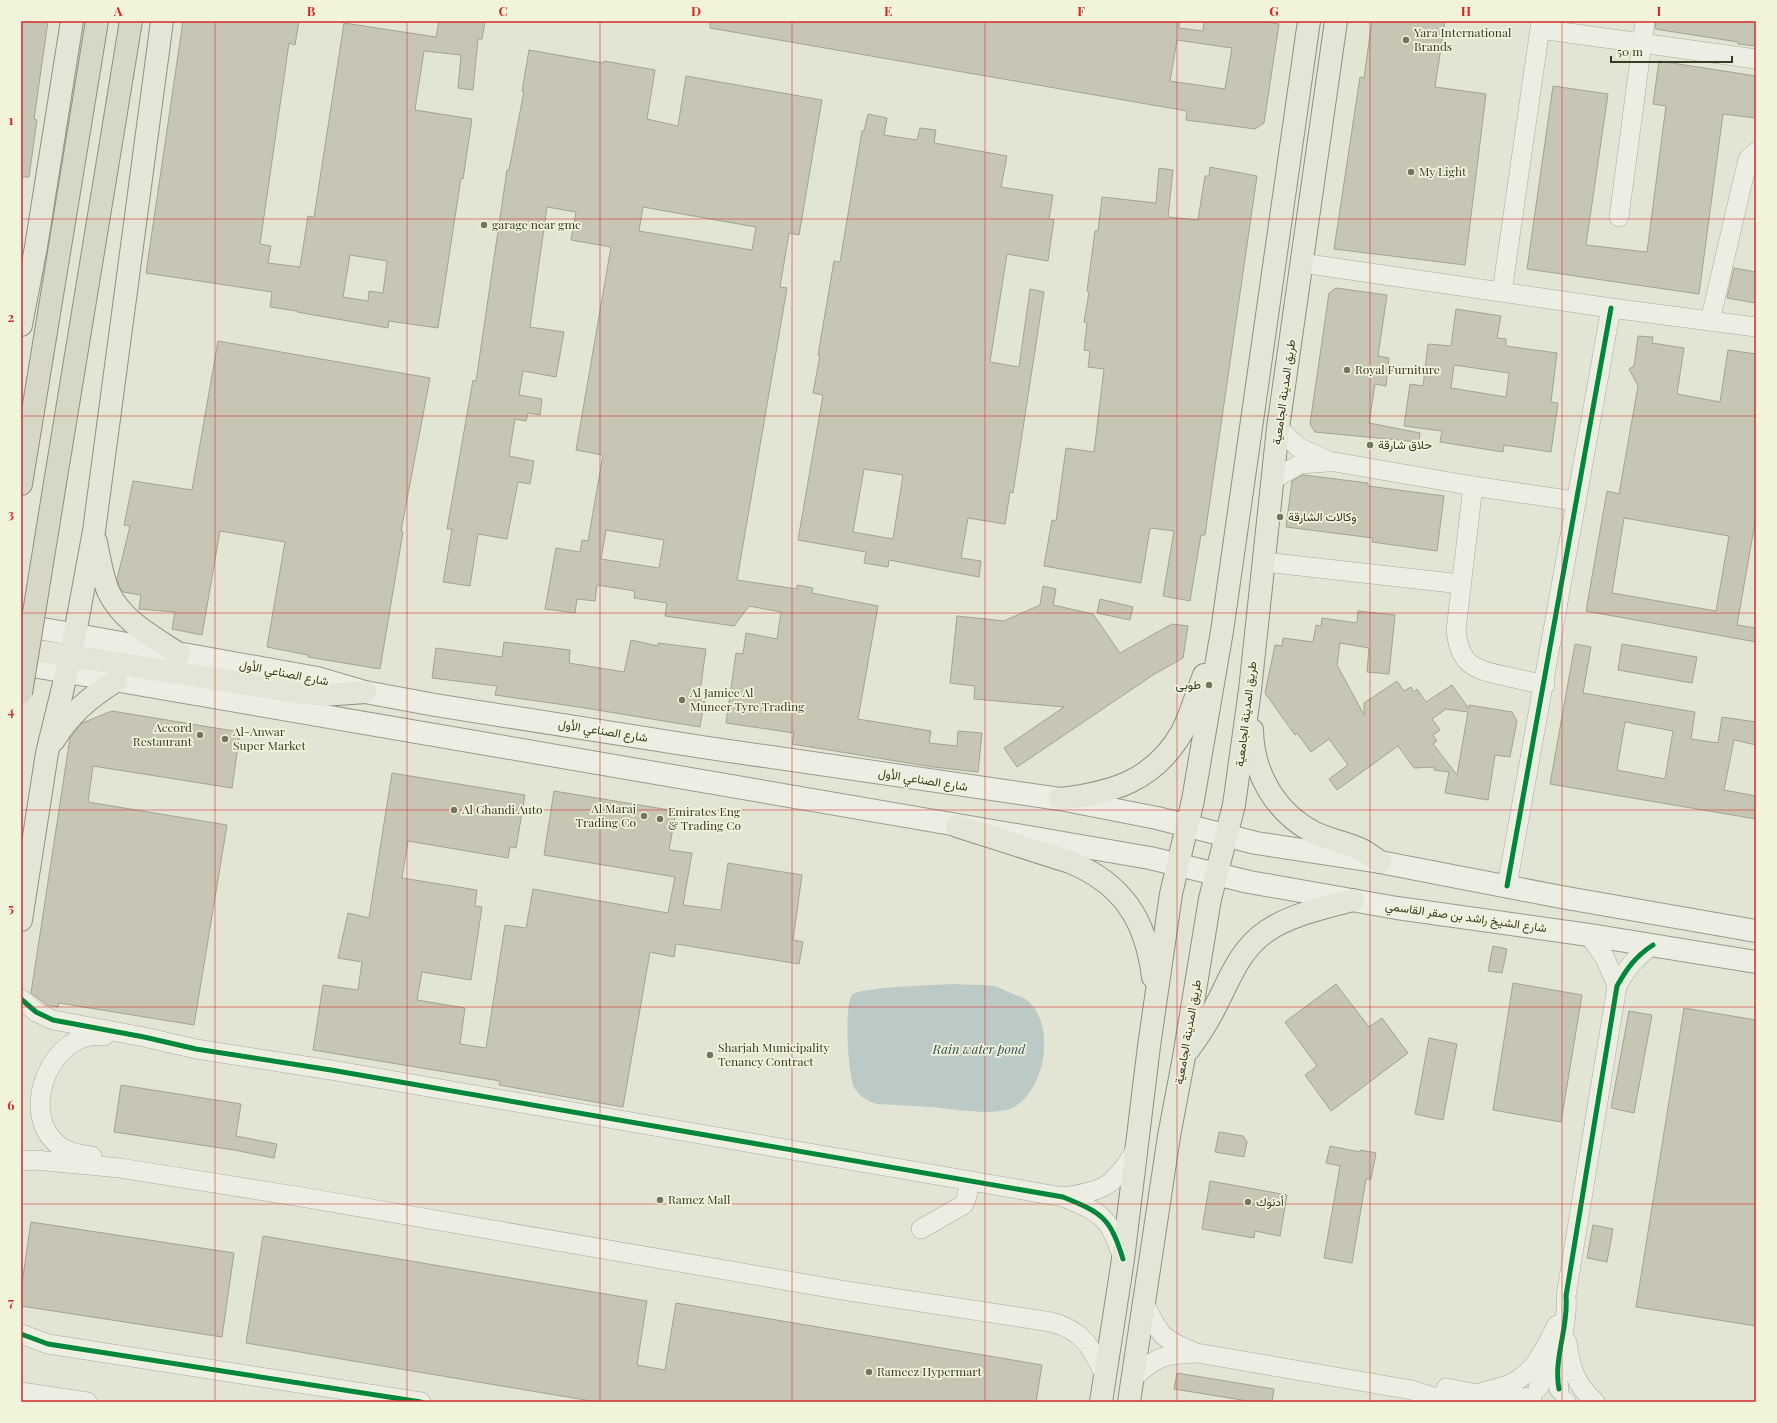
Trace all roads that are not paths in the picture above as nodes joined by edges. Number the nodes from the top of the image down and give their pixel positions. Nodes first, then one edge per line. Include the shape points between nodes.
1 (72, 21) edge
2 (97, 21) edge
3 (131, 21) edge
4 (162, 21) edge
5 (168, 21) edge
6 (1309, 21) edge
7 (1336, 21) edge
8 (1645, 21) edge
9 (1541, 25) edge
10 (1642, 43) junction
11 (1756, 59) edge
12 (157, 60) junction
13 (1756, 152) edge
14 (1619, 217) dead end
15 (1302, 262) junction
16 (1502, 292) junction
17 (1611, 308) junction
18 (1710, 321) junction
19 (21, 325) edge
20 (1756, 327) edge
21 (1278, 428) junction
22 (1329, 461) junction
23 (1272, 480) junction
24 (21, 484) edge
25 (1473, 486) junction
26 (1575, 501) junction
27 (94, 531) junction
28 (1264, 562) junction
29 (1461, 584) junction
30 (21, 625) edge
31 (1222, 631) junction
32 (21, 648) edge
33 (71, 654) junction
34 (179, 654) junction
35 (21, 664) edge
36 (116, 682) junction
37 (1545, 684) junction
38 (1250, 690) junction
39 (365, 692) junction
40 (21, 693) edge
41 (47, 753) junction
42 (1060, 799) junction
43 (1187, 825) junction
44 (958, 826) junction
45 (1225, 835) junction
46 (1380, 862) junction
47 (1178, 865) junction
48 (1216, 874) junction
49 (1507, 886) junction
50 (1353, 900) junction
51 (21, 920) edge
52 (1756, 931) edge
53 (1588, 935) junction
54 (1654, 945) junction
55 (1756, 962) edge
56 (1618, 986) junction
57 (21, 999) edge
58 (1156, 1002) junction
59 (144, 1037) junction
60 (1184, 1057) junction
61 (1138, 1146) junction
62 (21, 1161) edge
63 (120, 1168) junction
64 (970, 1181) junction
65 (1063, 1197) junction
66 (921, 1229) dead end
67 (1123, 1259) junction
68 (1144, 1303) junction
69 (1561, 1326) junction
70 (21, 1334) edge
71 (21, 1343) edge
72 (48, 1344) junction
73 (1197, 1353) junction
74 (1105, 1376) junction
75 (1133, 1378) junction
76 (21, 1385) edge
77 (30, 1393) edge
78 (1534, 1396) edge
79 (1468, 1398) edge
80 (1564, 1399) edge
81 (412, 1401) edge
82 (87, 1402) edge
83 (1101, 1402) edge
84 (1129, 1402) edge
85 (1595, 1402) edge

1 - 19 main road
2 - 24 highway
3 - 40 highway, bridge
4 - 12 main road
5 - 12 street
6 - 31 main road
7 - 15 main road, طريق المدينة الجامعية
8 - 10 street
9 - 10 street
9 - 16 street
10 - 11 street
10 - 14 street
12 - 27 main road
13 - 18 street via 1747,163
15 - 16 street
15 - 21 main road, طريق المدينة الجامعية
16 - 17 street
17 - 18 street
17 - 26 street
18 - 20 street
21 - 22 street via 1298,447
21 - 23 main road, طريق المدينة الجامعية
22 - 23 street via 1300,464
22 - 25 street
23 - 28 main road, طريق المدينة الجامعية
25 - 26 street
25 - 29 street
26 - 37 street
27 - 33 main road
27 - 34 main road via 104,579 113,601 132,622
28 - 29 street
28 - 38 main road, طريق المدينة الجامعية
29 - 37 street via 1457,643 1470,665 1481,672
30 - 33 main road, شارع الصناعي الأول
31 - 42 main road via 1183,730 1162,760 1150,771 1122,786 1092,795
31 - 43 main road
32 - 33 main road
33 - 34 main road, شارع الصناعي الأول
33 - 35 main road, شارع الصناعي الأول
33 - 36 main road, شارع الصناعي الأول
33 - 39 main road via 324,696
33 - 41 main road
34 - 39 main road, شارع الصناعي الأول via 317,678
36 - 41 main road via 76,711
36 - 44 main road, شارع الصناعي الأول
37 - 49 street
38 - 45 main road, طريق المدينة الجامعية via 1234,805
38 - 46 main road via 1254,754 1262,777 1275,800 1300,825 1314,833 1361,850
39 - 42 main road, شارع الصناعي الأول via 694,745
41 - 51 main road
42 - 43 main road, شارع الصناعي الأول
43 - 45 main road
43 - 47 main road
44 - 47 main road, شارع الصناعي الأول via 1150,858
44 - 58 main road via 1070,862 1097,875 1115,889 1127,902 1146,939
45 - 46 main road via 1256,843
45 - 48 main road, طريق المدينة الجامعية
46 - 49 main road
47 - 48 main road, شارع الشيخ راشد بن صقر القاسمي
47 - 58 main road via 1171,894
48 - 50 main road, شارع الشيخ راشد بن صقر القاسمي
48 - 60 main road, طريق المدينة الجامعية
49 - 52 main road
50 - 53 main road, شارع الشيخ راشد بن صقر القاسمي
50 - 60 main road via 1298,915 1266,931 1251,944 1239,960 1212,1014
53 - 54 main road, شارع الشيخ راشد بن صقر القاسمي
53 - 56 street via 1606,958
54 - 55 main road, شارع الشيخ راشد بن صقر القاسمي
54 - 56 street via 1635,958
56 - 69 street via 1566,1296 1567,1306
57 - 59 street via 36,1012 53,1020
58 - 61 main road
59 - 63 street via 129,1041 89,1036 76,1040 54,1060 46,1074 42,1090 40,1107 48,1135 70,1152 101,1159
59 - 64 street via 196,1049
60 - 68 main road, طريق المدينة الجامعية via 1168,1136
61 - 65 street via 1119,1175 1110,1183 1089,1193
61 - 67 main road
62 - 63 street
63 - 74 street via 841,1290 1051,1322 1072,1329 1081,1336 1095,1354
64 - 65 street
64 - 66 street via 963,1205
65 - 67 street via 1091,1209 1106,1221 1116,1238
67 - 74 main road
68 - 73 street via 1164,1338
68 - 75 main road, طريق المدينة الجامعية
69 - 78 street via 1547,1373
69 - 79 street via 1527,1374 1509,1385
69 - 80 street via 1558,1366
69 - 85 street via 1573,1373 1582,1390
70 - 72 street
71 - 72 street
72 - 81 street
73 - 75 street via 1176,1354 1157,1359
73 - 79 street via 1412,1390 1433,1386
74 - 83 main road
75 - 84 main road, طريق المدينة الجامعية
76 - 77 street via 29,1388
77 - 82 street
78 - 79 street via 1504,1399
78 - 80 street via 1549,1385

